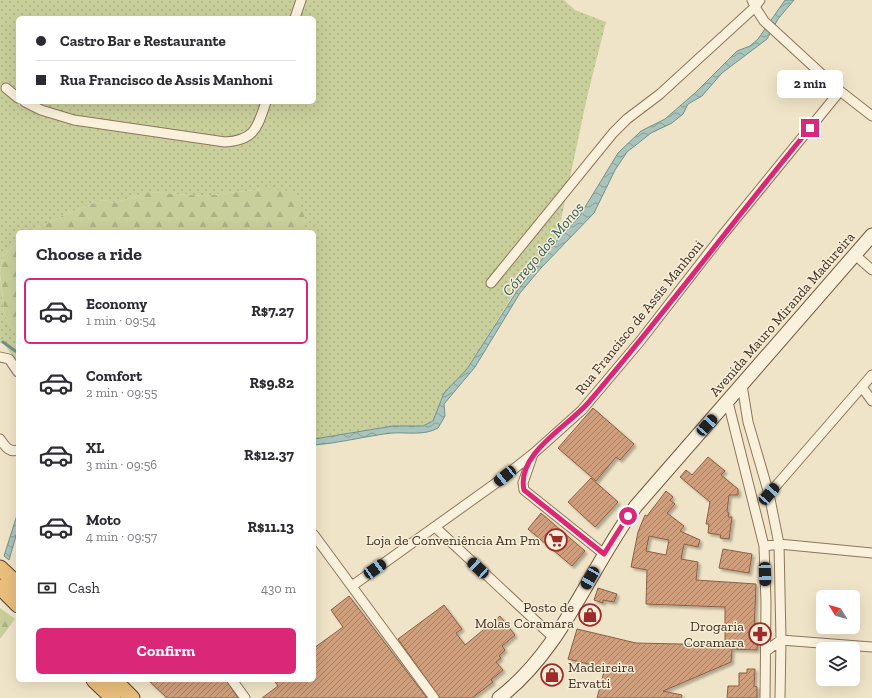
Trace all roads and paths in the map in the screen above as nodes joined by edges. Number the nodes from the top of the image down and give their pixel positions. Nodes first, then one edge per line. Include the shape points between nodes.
1 (301, 0) edge
2 (756, 2) edge
3 (297, 16) edge
4 (6, 88) dead end
5 (840, 91) junction
6 (16, 96) edge
7 (29, 104) edge
8 (265, 104) edge
9 (872, 116) edge
10 (872, 235) edge
11 (855, 255) junction
12 (872, 270) edge
13 (491, 283) dead end
14 (0, 356) edge
15 (16, 369) edge
16 (872, 375) edge
17 (742, 385) junction
18 (862, 387) junction
19 (872, 401) edge
20 (728, 402) junction
21 (0, 439) edge
22 (16, 450) edge
23 (534, 453) junction
24 (769, 494) junction
25 (435, 527) junction
26 (316, 537) edge
27 (779, 544) junction
28 (764, 546) junction
29 (872, 553) edge
30 (604, 554) junction
31 (0, 568) edge
32 (9, 586) edge
33 (352, 586) junction
34 (16, 600) edge
35 (555, 639) junction
36 (781, 640) junction
37 (872, 648) edge
38 (766, 651) junction
39 (96, 682) edge
40 (116, 682) edge
41 (233, 682) edge
42 (765, 695) edge
43 (780, 695) edge
44 (112, 698) edge
45 (132, 698) edge
46 (245, 698) edge
47 (434, 698) edge
48 (499, 698) edge

1 - 3 street
2 - 5 street via 764,21
2 - 13 street via 660,94 613,133
4 - 6 street
5 - 9 street
5 - 23 street, Rua Francisco de Assis Manhoni via 582,410
7 - 8 street via 74,120 225,142 238,141 250,136
10 - 11 main road, Avenida Mauro Miranda Madureira
11 - 12 street
11 - 17 main road, Avenida Mauro Miranda Madureira
14 - 15 street via 12,362
16 - 18 street
17 - 20 main road, Avenida Mauro Miranda Madureira
17 - 24 street via 748,422
18 - 19 street
18 - 24 street
20 - 28 street
20 - 30 main road, Avenida Mauro Miranda Madureira via 636,506
21 - 22 street via 10,451
23 - 25 street, Rua Francisco de Assis Manhoni via 496,484
23 - 30 street via 523,483 524,490
24 - 27 street
25 - 33 street, Rua Francisco de Assis Manhoni
25 - 35 street
26 - 33 street
27 - 28 street
27 - 29 street
27 - 36 street
28 - 38 street
30 - 35 main road, Avenida Mauro Miranda Madureira
31 - 32 highway
32 - 34 highway
33 - 47 street
35 - 48 main road, Avenida Mauro Miranda Madureira via 526,674
36 - 37 street
36 - 38 street
36 - 43 street
38 - 42 street
39 - 44 highway
40 - 45 highway
41 - 46 street
42 - 43 street

